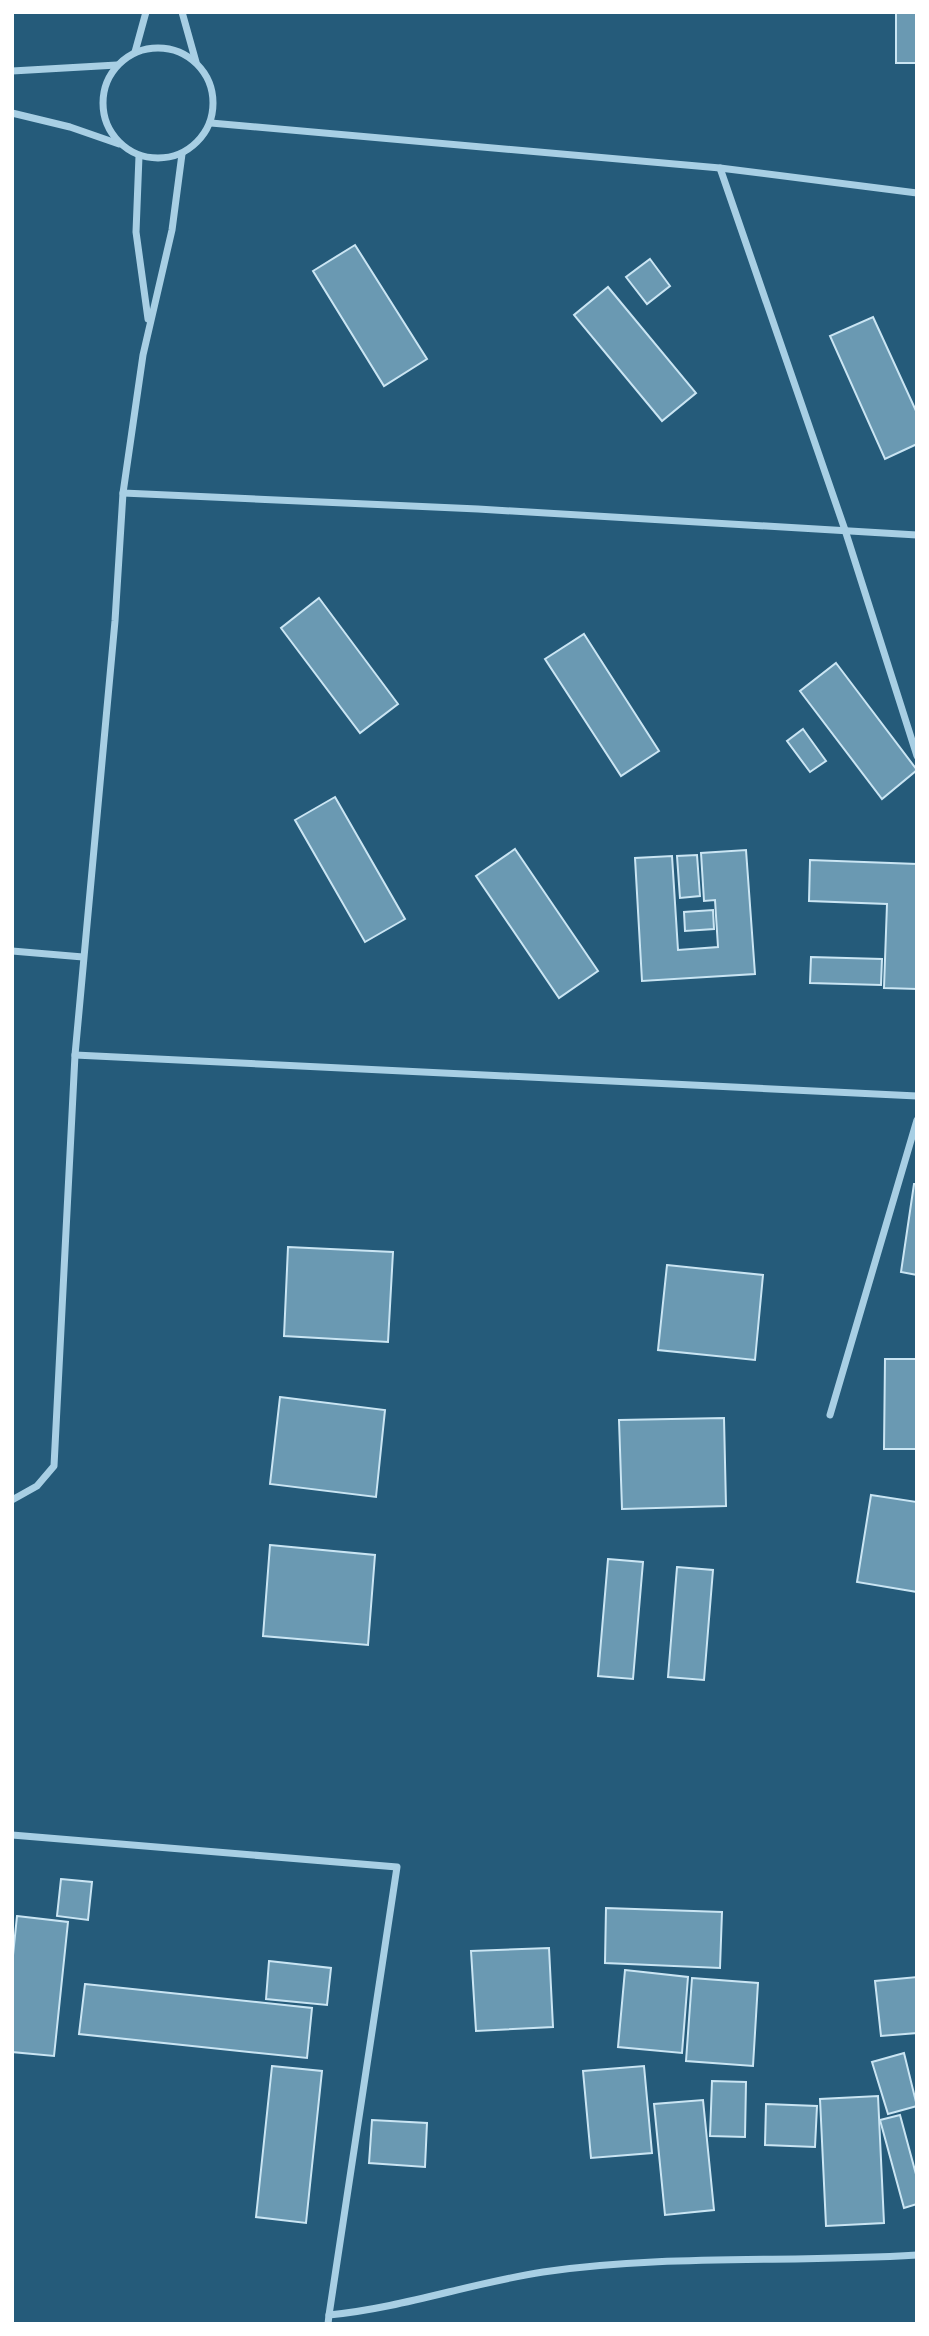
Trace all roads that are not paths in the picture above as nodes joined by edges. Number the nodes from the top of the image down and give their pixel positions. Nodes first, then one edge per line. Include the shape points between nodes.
1 (146, 12) edge
2 (182, 12) edge
3 (135, 52) junction
4 (196, 63) junction
5 (117, 65) junction
6 (12, 71) edge
7 (12, 113) edge
8 (211, 123) junction
9 (121, 145) junction
10 (182, 154) junction
11 (139, 156) junction
12 (720, 168) junction
13 (917, 193) edge
14 (149, 324) junction
15 (123, 493) junction
16 (845, 530) junction
17 (917, 535) edge
18 (917, 756) edge
19 (12, 951) edge
20 (83, 957) junction
21 (75, 1055) junction
22 (917, 1096) edge
23 (917, 1120) edge
24 (830, 1415) dead end
25 (12, 1500) edge
26 (12, 1835) edge
27 (917, 2255) edge
28 (329, 2315) junction
29 (328, 2324) edge

1 - 3 street
2 - 4 street
3 - 4 street via 156,47 178,51
3 - 5 street
4 - 8 street via 209,80 214,102
5 - 6 street
5 - 9 street via 106,84 103,105 108,127
7 - 9 street
8 - 10 street via 199,142
8 - 12 street
9 - 11 street
10 - 11 street via 161,159
10 - 14 street via 172,230
11 - 14 street via 136,232
12 - 13 street
12 - 16 street
14 - 15 street
15 - 16 street
15 - 20 street
16 - 17 street
16 - 18 street
19 - 20 street
20 - 21 street
21 - 22 street
21 - 25 street via 54,1466 37,1486
23 - 24 street
26 - 28 street via 397,1867
27 - 28 street via 664,2261 542,2272 372,2311
28 - 29 street

